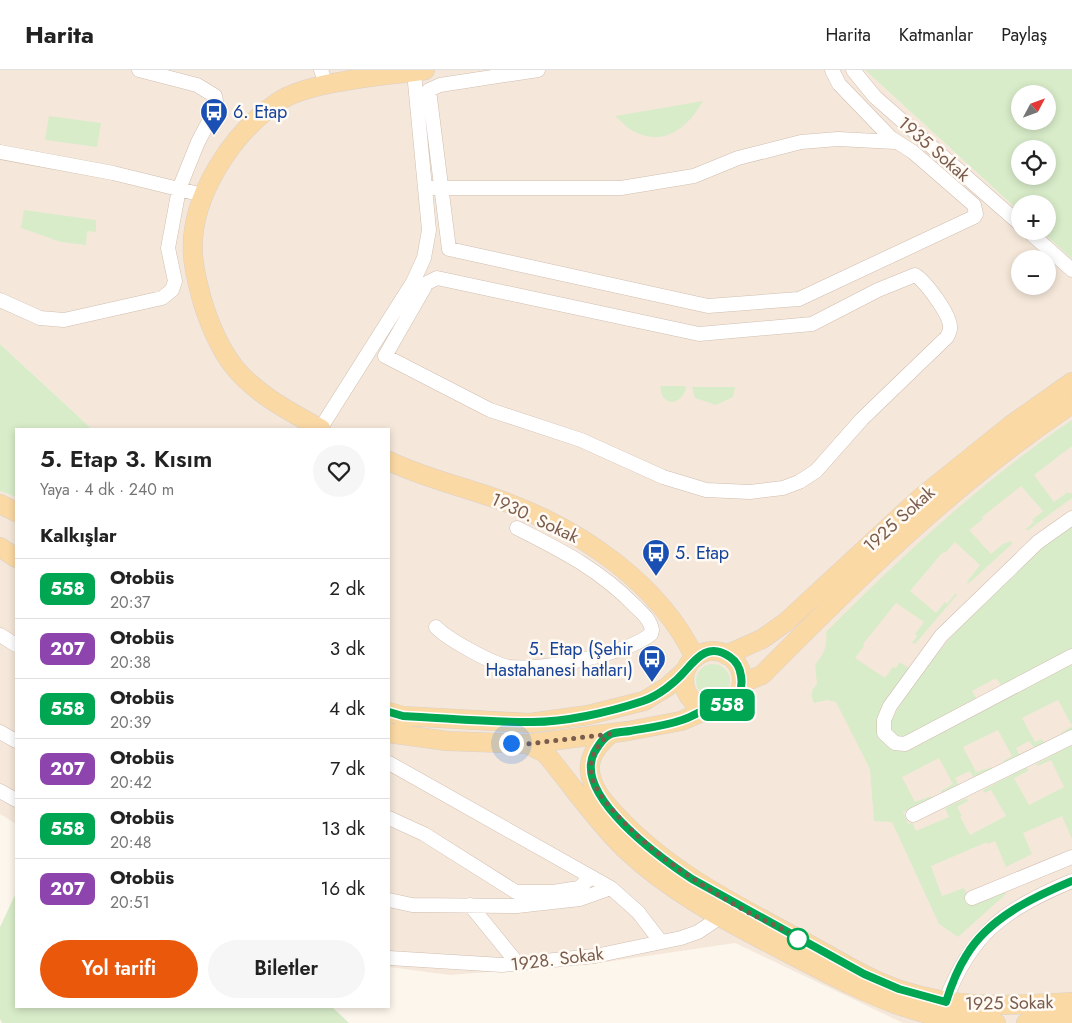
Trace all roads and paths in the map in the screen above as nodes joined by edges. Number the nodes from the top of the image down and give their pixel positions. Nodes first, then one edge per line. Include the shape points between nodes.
1 (138, 70) edge
2 (538, 70) edge
3 (832, 70) edge
4 (852, 70) edge
5 (419, 71) edge
6 (324, 77) edge
7 (895, 142) junction
8 (0, 152) edge
9 (179, 188) junction
10 (426, 188) junction
11 (441, 188) junction
12 (203, 195) junction
13 (1011, 216) edge
14 (1038, 240) edge
15 (1072, 270) edge
16 (0, 300) edge
17 (371, 348) junction
18 (385, 356) junction
19 (1072, 382) edge
20 (1072, 404) edge
21 (318, 428) edge
22 (321, 428) edge
23 (390, 461) edge
24 (0, 503) edge
25 (15, 507) edge
26 (15, 511) edge
27 (1072, 518) edge
28 (516, 528) dead end
29 (582, 540) junction
30 (0, 546) edge
31 (15, 552) edge
32 (572, 556) junction
33 (15, 557) edge
34 (436, 627) dead end
35 (0, 635) edge
36 (15, 644) edge
37 (726, 655) junction
38 (1072, 656) edge
39 (691, 664) junction
40 (742, 684) junction
41 (709, 709) junction
42 (390, 712) edge
43 (0, 732) edge
44 (390, 733) edge
45 (610, 734) junction
46 (1072, 737) edge
47 (15, 740) edge
48 (527, 744) junction
49 (390, 764) edge
50 (0, 791) edge
51 (15, 799) edge
52 (913, 815) dead end
53 (390, 818) edge
54 (1072, 857) edge
55 (591, 877) junction
56 (1072, 881) edge
57 (611, 888) junction
58 (972, 898) dead end
59 (390, 900) edge
60 (470, 905) junction
61 (720, 918) junction
62 (661, 942) junction
63 (390, 958) edge
64 (518, 964) junction
65 (946, 1002) junction
66 (1072, 1002) edge
67 (1072, 1020) edge
68 (996, 1023) edge
69 (1026, 1023) edge

1 - 9 street via 197,84 215,96 217,106
2 - 11 street via 440,85 429,90
3 - 7 street via 839,84
4 - 13 street, 1935 Sokak via 875,97
5 - 6 main road
5 - 10 street
6 - 12 main road via 278,101 251,125 229,152
7 - 11 street via 838,139 801,142 738,158 694,176 621,188
7 - 11 street via 913,152 974,205 974,217 799,299 708,306 449,249
8 - 9 street
9 - 12 street
9 - 16 street via 168,248 175,281 167,296 64,320 40,318
10 - 11 street
10 - 17 street via 429,230 424,258 413,282
12 - 21 main road via 193,254 206,314 220,345 235,368 254,386 286,410
14 - 15 street
17 - 18 street
17 - 22 street
18 - 18 street via 427,283 437,278 699,334 812,324 915,275 943,309 950,329 947,337 862,420 816,472 783,488 750,492 706,490 663,477 581,440 490,410
19 - 37 main road, 1925 Sokak via 1010,425 919,499 786,622 762,639
20 - 40 main road, 1925 Sokak via 1020,441 917,524 768,670
23 - 29 main road, 1930. Sokak via 509,503 558,525
24 - 25 main road
24 - 26 main road
27 - 38 street via 1038,542 941,636 890,706 884,720 884,733 896,743 906,744
28 - 32 street
29 - 32 street
29 - 39 main road, 1930. Sokak via 620,566 676,624
30 - 31 main road
30 - 33 main road
32 - 34 street via 613,583 648,619 652,630 650,634 624,648 589,658 516,667 498,663 444,636
35 - 36 street
37 - 39 main road via 710,652
37 - 40 main road via 738,667
39 - 41 main road via 685,687 688,695
39 - 42 main road via 667,687 644,700 588,715 530,722 403,716
40 - 41 main road via 727,705
41 - 45 main road, 1925 Sokak via 681,721
43 - 47 street
44 - 48 main road, 1925 Sokak via 447,741
45 - 48 main road, 1925 Sokak
45 - 65 main road, 1925 Sokak via 598,744 592,757 590,772 595,788 629,829 665,861 746,911 864,974 899,989
46 - 52 street
48 - 61 main road, 1925 Sokak via 545,753 625,849 678,892
49 - 55 street
50 - 51 street
53 - 55 street via 424,834 516,892 579,888
54 - 58 street
55 - 57 street
56 - 65 street via 1038,895 989,929 966,954
57 - 60 street via 580,899 516,906
57 - 62 street via 638,912
59 - 60 street via 412,905
60 - 64 street
61 - 62 street, 1928. Sokak via 698,932
61 - 68 main road, 1925 Sokak via 893,1005 941,1018
62 - 64 street, 1928. Sokak via 595,956
63 - 64 street, 1928. Sokak via 460,964
65 - 66 main road, 1925 Sokak via 979,1006
67 - 69 main road, 1925 Sokak

